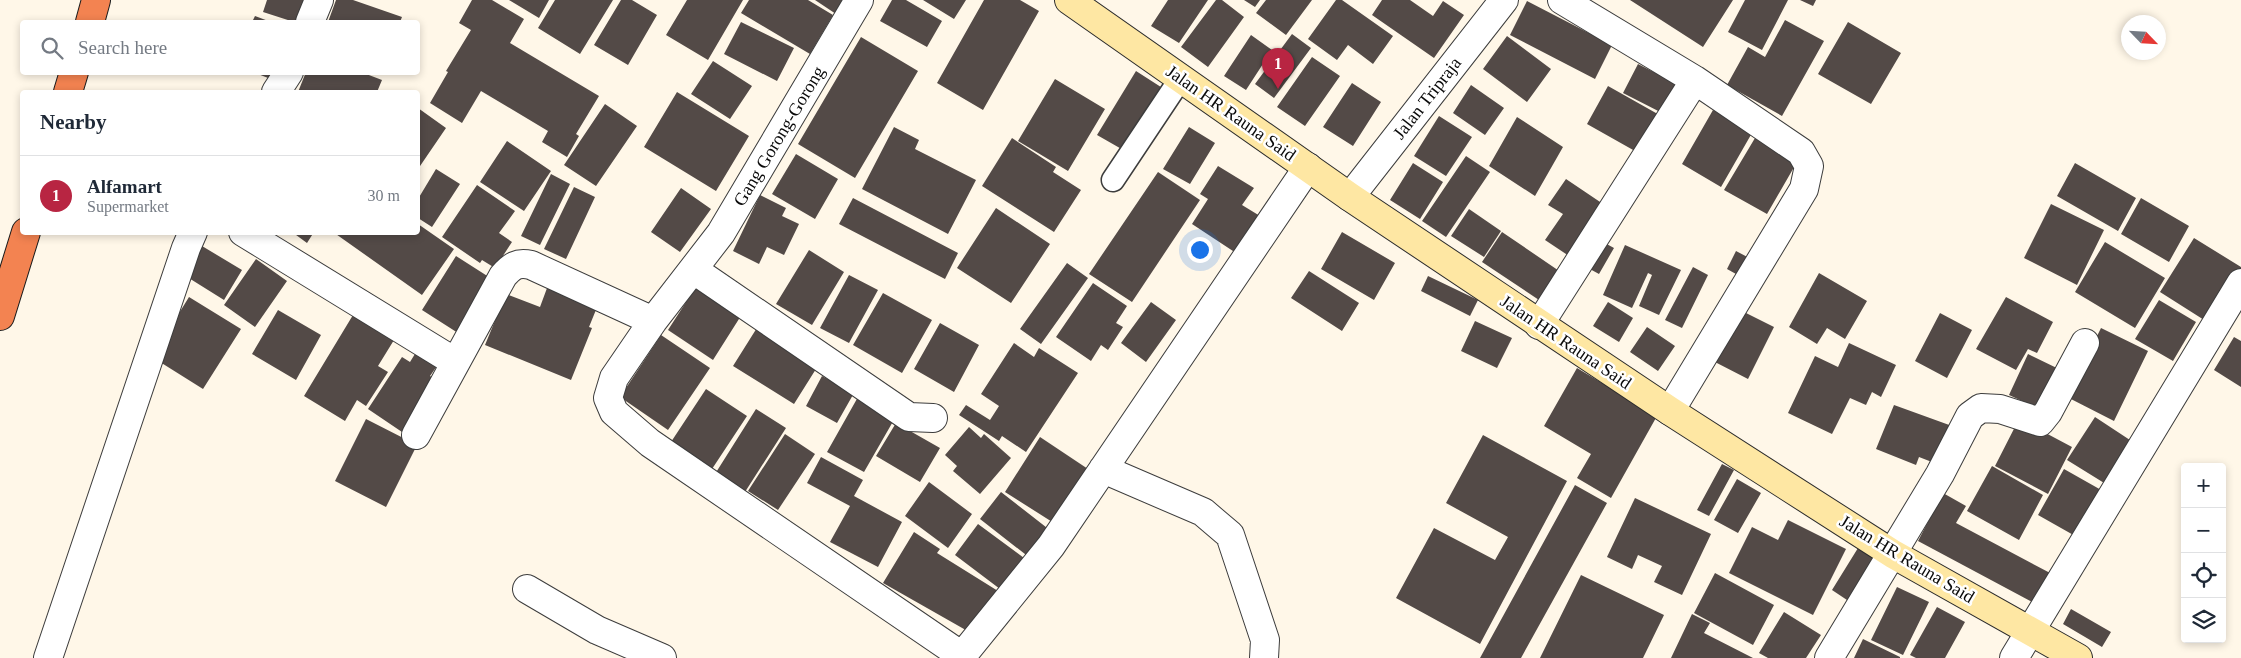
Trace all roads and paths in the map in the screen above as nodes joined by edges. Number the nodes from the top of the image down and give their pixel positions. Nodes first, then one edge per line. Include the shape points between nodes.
1 (96, 0) edge
2 (319, 0) edge
3 (859, 0) edge
4 (1069, 0) edge
5 (1504, 0) edge
6 (1562, 0) edge
7 (91, 20) edge
8 (311, 20) edge
9 (73, 75) edge
10 (287, 75) edge
11 (1181, 78) junction
12 (1695, 80) junction
13 (69, 90) edge
14 (277, 90) edge
15 (1308, 167) junction
16 (1113, 180) dead end
17 (1350, 196) junction
18 (25, 235) edge
19 (192, 235) edge
20 (248, 235) edge
21 (694, 270) junction
22 (2241, 283) edge
23 (0, 316) edge
24 (653, 321) junction
25 (1539, 325) junction
26 (2085, 343) dead end
27 (454, 362) junction
28 (1670, 411) junction
29 (933, 418) dead end
30 (416, 435) dead end
31 (1103, 469) junction
32 (1893, 554) junction
33 (526, 588) dead end
34 (2031, 631) junction
35 (961, 657) edge
36 (48, 658) edge
37 (662, 658) edge
38 (1264, 658) edge
39 (1829, 658) edge
40 (2014, 658) edge
41 (2078, 658) edge

1 - 7 highway
2 - 8 street
3 - 21 street, Gang Gorong-Gorong via 721,233
4 - 11 main road, Jalan HR Rauna Said
5 - 17 street, Jalan Tripraja
6 - 12 street
9 - 13 highway
10 - 14 street
11 - 15 main road, Jalan HR Rauna Said
11 - 16 lane
12 - 25 street
12 - 28 street via 1801,152 1809,166 1804,189
15 - 17 main road, Jalan HR Rauna Said
15 - 31 street
17 - 25 main road, Jalan HR Rauna Said
18 - 23 highway
19 - 36 street
20 - 27 street
21 - 24 street, Gang Gorong-Gorong
21 - 29 street via 909,417
22 - 34 street
24 - 27 street via 522,263 513,266 503,276
24 - 35 street, Gang Gorong-Gorong via 614,378 608,398 614,412 650,443
25 - 28 main road, Jalan HR Rauna Said
26 - 32 street via 2040,422 2000,409 1981,408 1970,416
27 - 30 street
28 - 32 main road, Jalan HR Rauna Said
31 - 35 street via 1051,546
31 - 38 street via 1203,512 1230,535 1265,640
32 - 34 main road, Jalan HR Rauna Said
32 - 39 street
33 - 37 street via 597,630
34 - 40 street
34 - 41 main road, Jalan HR Rauna Said

